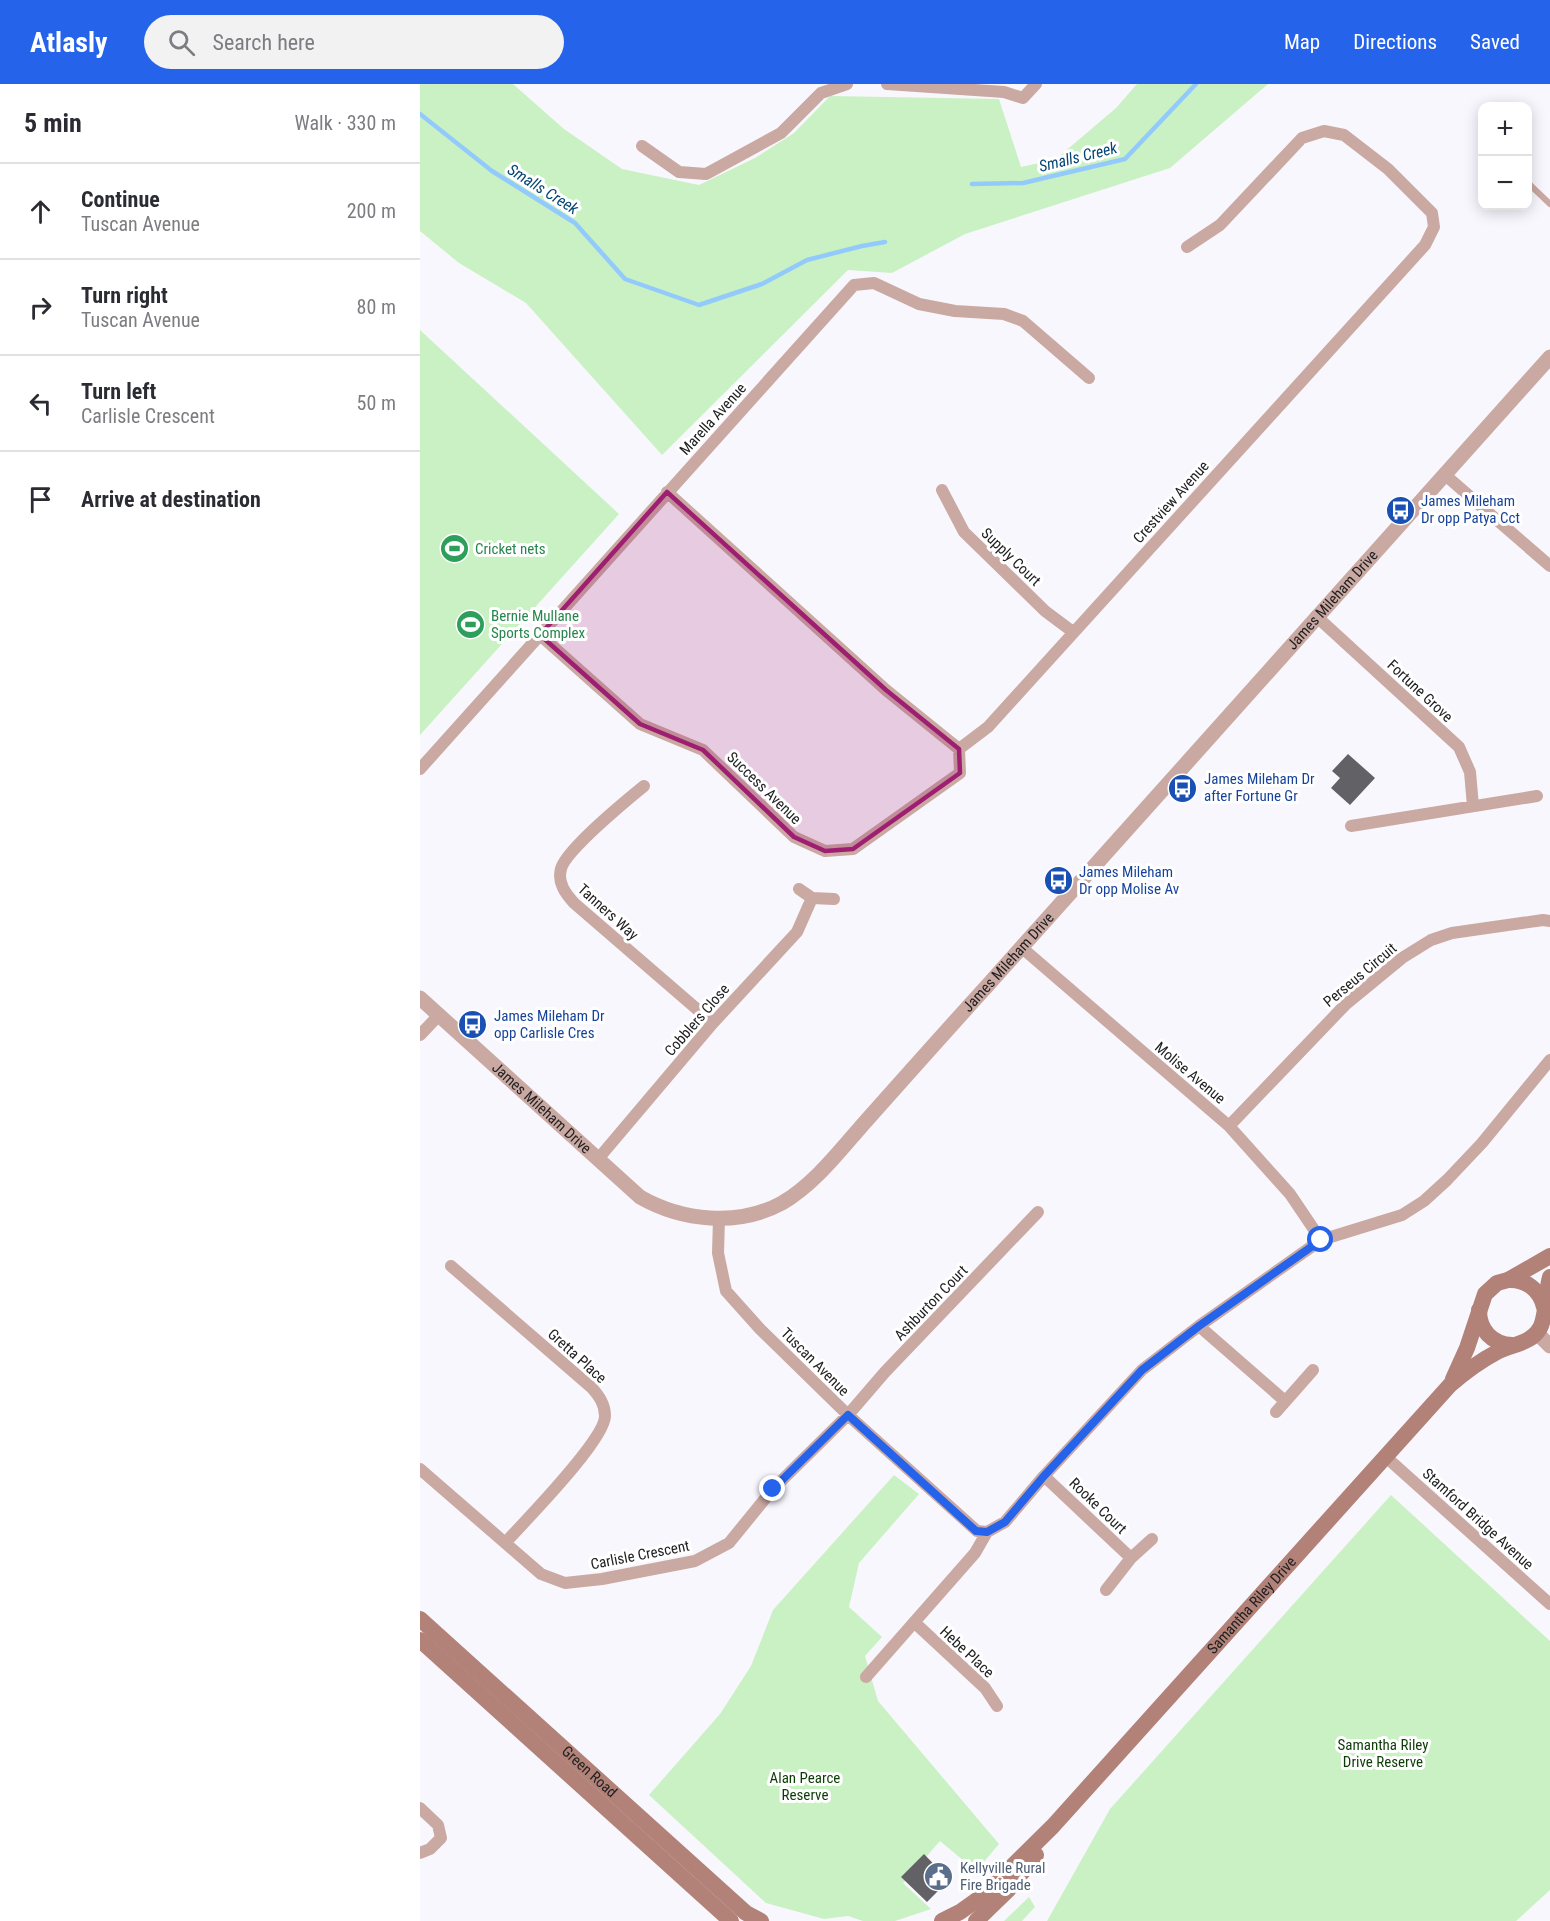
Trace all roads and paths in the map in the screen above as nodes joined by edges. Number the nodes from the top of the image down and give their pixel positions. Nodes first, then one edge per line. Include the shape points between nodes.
1 (847, 84) edge
2 (887, 84) edge
3 (1036, 84) edge
4 (642, 146) dead end
5 (1532, 188) edge
6 (1550, 204) edge
7 (1187, 247) dead end
8 (1550, 357) edge
9 (1089, 378) dead end
10 (1444, 474) junction
11 (942, 490) dead end
12 (667, 492) junction
13 (1550, 566) edge
14 (1316, 616) junction
15 (1073, 632) junction
16 (540, 635) junction
17 (959, 749) junction
18 (420, 770) edge
19 (645, 786) dead end
20 (1537, 796) dead end
21 (1473, 806) junction
22 (1351, 826) dead end
23 (799, 889) dead end
24 (812, 898) junction
25 (834, 899) dead end
26 (1550, 921) edge
27 (1021, 947) junction
28 (420, 998) edge
29 (439, 1016) junction
30 (713, 1023) junction
31 (420, 1035) edge
32 (1550, 1060) edge
33 (1229, 1126) junction
34 (597, 1159) junction
35 (1038, 1212) dead end
36 (719, 1218) junction
37 (1321, 1240) junction
38 (1550, 1256) edge
39 (451, 1266) dead end
40 (1550, 1277) edge
41 (1508, 1280) junction
42 (1544, 1307) junction
43 (1479, 1310) junction
44 (1199, 1326) junction
45 (1537, 1333) junction
46 (1512, 1345) junction
47 (1550, 1346) edge
48 (1313, 1370) dead end
49 (1450, 1385) junction
50 (1285, 1401) junction
51 (1276, 1412) dead end
52 (848, 1415) junction
53 (1386, 1457) junction
54 (420, 1469) edge
55 (1044, 1476) junction
56 (987, 1532) junction
57 (1152, 1539) dead end
58 (506, 1542) junction
59 (1131, 1558) junction
60 (1106, 1590) dead end
61 (1550, 1605) edge
62 (420, 1619) edge
63 (914, 1622) junction
64 (420, 1640) edge
65 (866, 1677) dead end
66 (997, 1706) dead end
67 (420, 1808) edge
68 (1053, 1826) junction
69 (420, 1853) edge
70 (731, 1921) edge
71 (761, 1921) edge
72 (942, 1921) edge
73 (976, 1921) edge

1 - 4 street via 821,93 781,133 706,174 679,172
2 - 3 street via 1004,92 1023,98
5 - 6 lane
7 - 15 street, Crestview Avenue via 1220,225 1302,138 1324,131 1344,135 1388,169 1432,213 1434,227 1425,245
8 - 10 street, James Mileham Drive
9 - 12 street, Marella Avenue via 1023,321 1004,314 919,304 874,283 854,285
10 - 13 street
10 - 14 street, James Mileham Drive
11 - 15 street, Supply Court via 964,532 1045,611
12 - 16 street, Marella Avenue
12 - 17 street via 886,690
14 - 21 street, Fortune Grove via 1459,747 1470,772
14 - 27 street, James Mileham Drive
15 - 17 street, Crestview Avenue via 988,727
16 - 17 street, Success Avenue via 640,724 703,750 794,837 825,851 853,849 960,773
16 - 18 street, Marella Avenue
19 - 30 street, Tanners Way via 610,814 567,858 560,879 574,903
20 - 21 street
21 - 22 street
23 - 24 street
24 - 25 street
24 - 30 street, Cobblers Close via 797,932
26 - 33 street, Perseus Circuit via 1452,933 1401,958 1346,1004
27 - 33 street, Molise Avenue
27 - 36 street, James Mileham Drive via 804,1187 770,1209
28 - 29 street, James Mileham Drive
29 - 31 street
29 - 34 street, James Mileham Drive
30 - 34 street, Cobblers Close
32 - 37 street via 1482,1143 1424,1201 1402,1215
33 - 37 street, Molise Avenue via 1290,1194
34 - 36 street, James Mileham Drive via 652,1204 682,1214
35 - 52 street, Ashburton Court
36 - 52 street, Tuscan Avenue via 718,1254 726,1291
37 - 44 street
38 - 41 main road, Samantha Riley Drive
39 - 58 street, Gretta Place via 592,1388 601,1398 606,1418 590,1449
40 - 42 main road
41 - 42 main road via 1529,1285
41 - 43 main road, Samantha Riley Drive via 1488,1290
42 - 45 main road
43 - 46 main road via 1488,1335
43 - 49 main road, Samantha Riley Drive
44 - 50 street
44 - 55 street via 1142,1370
45 - 46 main road, Samantha Riley Drive
45 - 47 street
46 - 49 main road, Samantha Riley Drive via 1481,1361
48 - 50 street
49 - 53 main road, Samantha Riley Drive
50 - 51 street
52 - 56 street, Tuscan Avenue via 976,1531
52 - 58 street, Carlisle Crescent via 773,1489 729,1543 695,1561 565,1583 541,1574
53 - 61 street, Stamford Bridge Avenue
53 - 68 main road, Samantha Riley Drive
54 - 58 street, Carlisle Crescent
55 - 56 street via 1005,1522
55 - 59 street, Rooke Court
56 - 63 street via 975,1553
57 - 59 street
59 - 60 street
62 - 71 main road, Green Road via 746,1913
63 - 65 street
63 - 66 street, Hebe Place via 985,1688
64 - 70 main road, Green Road
67 - 69 street via 438,1825 441,1838
68 - 72 main road, Samantha Riley Drive via 981,1897
68 - 73 main road, Samantha Riley Drive via 1023,1872

